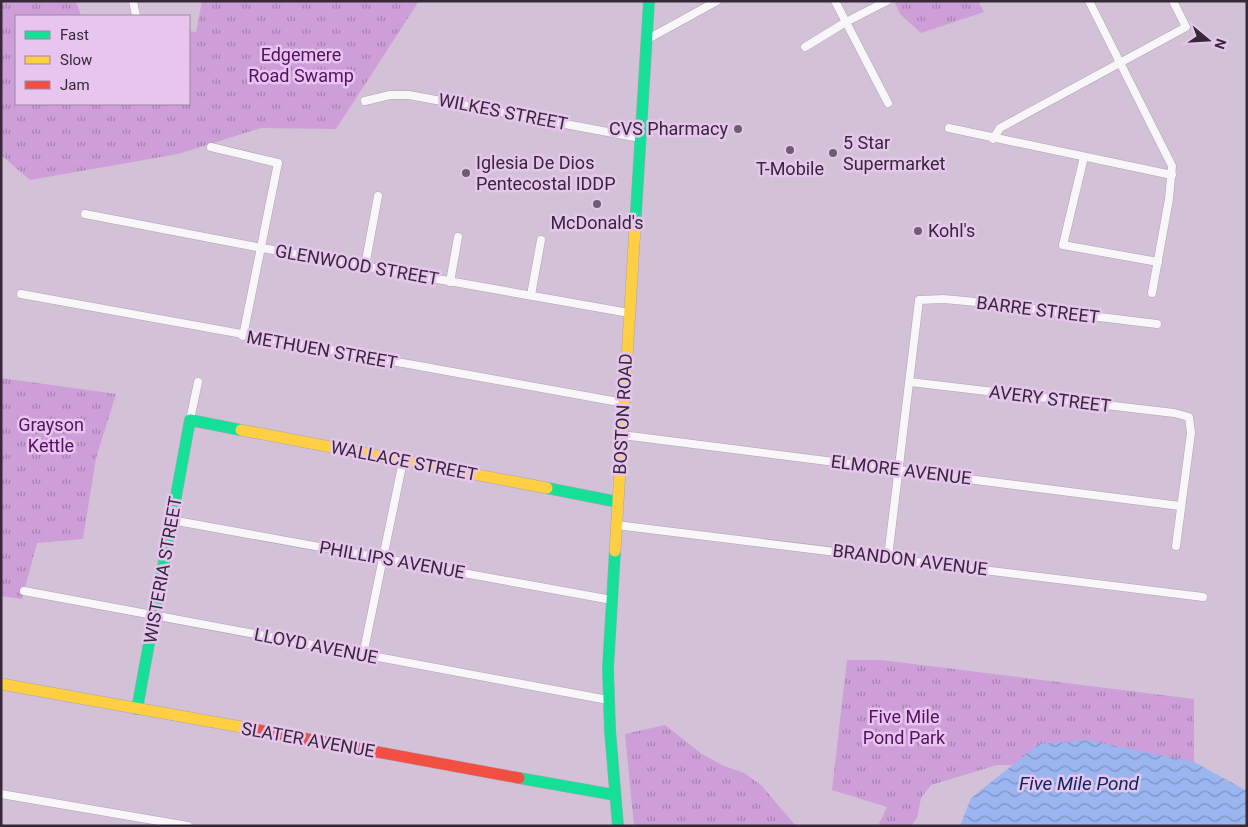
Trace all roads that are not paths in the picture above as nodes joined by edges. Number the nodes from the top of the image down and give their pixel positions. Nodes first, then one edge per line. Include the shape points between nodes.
1 (133, 1) edge
2 (649, 1) edge
3 (717, 1) edge
4 (835, 1) edge
5 (887, 1) edge
6 (1089, 1) edge
7 (1174, 1) edge
8 (136, 15) edge
9 (846, 22) junction
10 (646, 40) junction
11 (805, 47) dead end
12 (1121, 63) junction
13 (365, 101) dead end
14 (888, 103) dead end
15 (949, 128) dead end
16 (640, 138) junction
17 (993, 139) junction
18 (211, 147) dead end
19 (1084, 157) junction
20 (1172, 175) junction
21 (378, 196) dead end
22 (85, 214) dead end
23 (458, 237) dead end
24 (541, 240) dead end
25 (262, 248) junction
26 (1158, 262) junction
27 (365, 266) junction
28 (450, 282) junction
29 (1152, 293) dead end
30 (21, 294) dead end
31 (531, 296) junction
32 (629, 313) junction
33 (1157, 324) dead end
34 (243, 336) junction
35 (198, 382) dead end
36 (910, 382) junction
37 (624, 403) junction
38 (189, 426) junction
39 (622, 434) junction
40 (404, 460) junction
41 (898, 470) junction
42 (618, 502) junction
43 (1180, 506) junction
44 (172, 520) junction
45 (616, 524) junction
46 (1176, 546) dead end
47 (888, 557) junction
48 (384, 560) junction
49 (24, 591) dead end
50 (1203, 597) dead end
51 (612, 600) junction
52 (155, 615) junction
53 (363, 655) junction
54 (1, 684) edge
55 (608, 700) junction
56 (137, 709) junction
57 (1, 794) edge
58 (615, 795) junction
59 (188, 826) edge
60 (618, 826) edge

1 - 8 street
2 - 10 street, BOSTON ROAD
3 - 10 street
4 - 9 street
5 - 9 street
6 - 12 street
7 - 12 street via 1186,27
9 - 11 street
9 - 14 street
10 - 16 street, BOSTON ROAD
12 - 17 street via 1000,128
12 - 20 street via 1172,166
13 - 16 street, WILKES STREET via 390,95 409,95
15 - 17 street
16 - 32 street, BOSTON ROAD
17 - 19 street
18 - 25 street via 278,163
19 - 20 street
19 - 26 street via 1063,244
20 - 26 street
21 - 27 street
22 - 25 street, GLENWOOD STREET
23 - 28 street
24 - 31 street
25 - 27 street, GLENWOOD STREET
25 - 34 street
26 - 29 street
27 - 28 street, GLENWOOD STREET
28 - 31 street, GLENWOOD STREET
30 - 34 street, METHUEN STREET
31 - 32 street, GLENWOOD STREET
32 - 37 street, BOSTON ROAD
33 - 36 street, BARRE STREET via 976,302 919,300
34 - 37 street, METHUEN STREET
35 - 38 street
36 - 41 street
36 - 43 street, AVERY STREET via 1189,417 1192,433
37 - 39 street, BOSTON ROAD
38 - 40 street, WALLACE STREET
38 - 44 street, WISTERIA STREET
39 - 41 street, ELMORE AVENUE
39 - 42 street, BOSTON ROAD
40 - 42 street, WALLACE STREET
40 - 48 street
41 - 43 street, ELMORE AVENUE
41 - 47 street
42 - 45 street, BOSTON ROAD
43 - 46 street
44 - 48 street, PHILLIPS AVENUE
44 - 52 street, WISTERIA STREET
45 - 47 street, BRANDON AVENUE
45 - 51 street, BOSTON ROAD
47 - 50 street, BRANDON AVENUE
48 - 51 street, PHILLIPS AVENUE
48 - 53 street
49 - 52 street, LLOYD AVENUE
51 - 55 street, BOSTON ROAD
52 - 53 street, LLOYD AVENUE
52 - 56 street, WISTERIA STREET
53 - 55 street, LLOYD AVENUE
54 - 56 street, SLATER AVENUE
55 - 58 street, BOSTON ROAD
56 - 58 street, SLATER AVENUE
57 - 59 street
58 - 60 street, BOSTON ROAD

